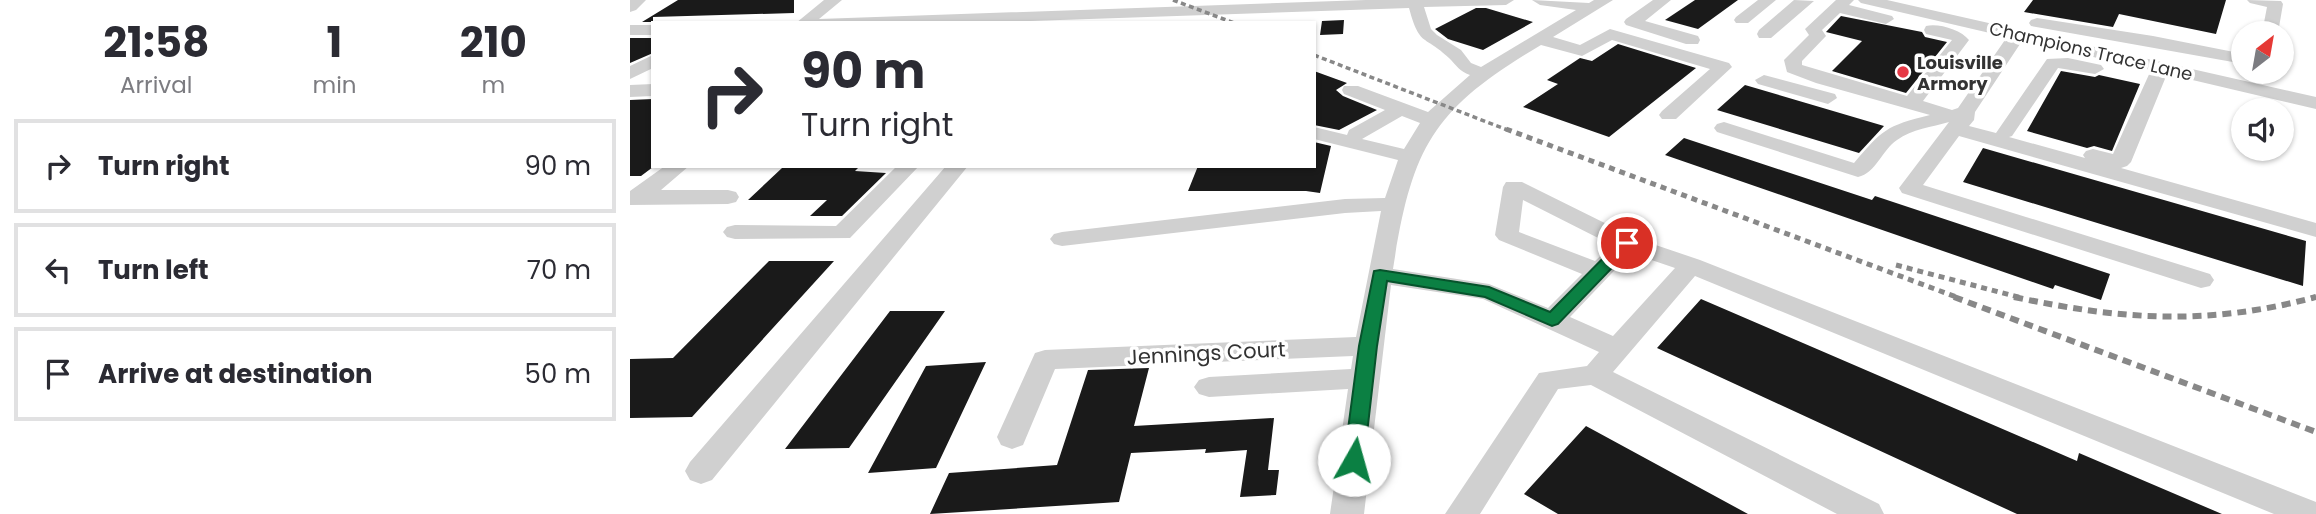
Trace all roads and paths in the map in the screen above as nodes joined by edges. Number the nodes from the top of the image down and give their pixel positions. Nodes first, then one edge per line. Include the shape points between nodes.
1 (638, 0) edge
2 (834, 0) edge
3 (1035, 0) edge
4 (1500, 0) edge
5 (1663, 0) edge
6 (1768, 0) edge
7 (1802, 0) edge
8 (1866, 0) edge
9 (1921, 0) edge
10 (2255, 0) edge
11 (1408, 2) edge
12 (1319, 3) edge
13 (1892, 3) edge
14 (1599, 4) edge
15 (1842, 4) edge
16 (630, 7) edge
17 (1525, 7) edge
18 (1154, 10) junction
19 (1443, 12) dead end
20 (1023, 15) junction
21 (1057, 18) edge
22 (1080, 18) edge
23 (1742, 20) dead end
24 (1982, 20) junction
25 (807, 21) edge
26 (887, 21) edge
27 (1164, 21) edge
28 (1422, 21) junction
29 (2272, 21) edge
30 (630, 30) edge
31 (651, 30) edge
32 (1765, 33) dead end
33 (2017, 35) junction
34 (1540, 39) junction
35 (1692, 40) dead end
36 (2231, 56) edge
37 (651, 61) edge
38 (630, 74) edge
39 (1485, 74) junction
40 (2157, 75) junction
41 (1764, 80) dead end
42 (651, 90) edge
43 (1351, 90) dead end
44 (630, 91) edge
45 (1911, 103) junction
46 (2316, 103) edge
47 (1401, 109) junction
48 (1669, 115) dead end
49 (1958, 119) junction
50 (1433, 121) junction
51 (1907, 127) junction
52 (1724, 128) dead end
53 (2005, 132) junction
54 (1316, 134) edge
55 (1356, 134) dead end
56 (1411, 157) junction
57 (676, 168) edge
58 (907, 168) edge
59 (956, 168) edge
60 (633, 193) edge
61 (728, 197) dead end
62 (1393, 204) junction
63 (2316, 230) edge
64 (735, 232) dead end
65 (1062, 239) dead end
66 (1627, 243) junction
67 (1691, 265) junction
68 (1599, 272) junction
69 (1380, 275) junction
70 (2201, 281) dead end
71 (1552, 320) junction
72 (1368, 346) junction
73 (1617, 349) junction
74 (1595, 375) junction
75 (1364, 378) junction
76 (1209, 387) dead end
77 (1012, 437) dead end
78 (701, 471) dead end
79 (1347, 514) edge
80 (1462, 514) edge
81 (1867, 514) edge
82 (2309, 514) edge

1 - 16 street
2 - 25 street
3 - 20 street
4 - 11 street
4 - 17 street
5 - 35 street via 1632,22
6 - 23 street
7 - 32 street via 1806,1
8 - 13 street, Champions Trace Lane
9 - 24 street
10 - 29 street via 2275,4
11 - 12 street
11 - 28 street
12 - 18 street
13 - 24 street, Champions Trace Lane
14 - 17 street
14 - 34 street
15 - 45 street via 1961,40
15 - 45 street via 1813,29 1818,36 1794,60 1793,68
18 - 22 street
18 - 27 street
19 - 28 street
20 - 21 street
20 - 26 street
21 - 22 street
24 - 33 street, Champions Trace Lane
24 - 36 street
28 - 39 street via 1431,39 1455,54 1465,67
30 - 31 street
33 - 40 street, Champions Trace Lane
33 - 49 street
34 - 39 street
34 - 48 street via 1582,51 1610,34 1723,67
37 - 38 street
39 - 50 street via 1448,102
40 - 46 street, Champions Trace Lane
40 - 53 street via 2053,63
40 - 53 street via 2120,162
41 - 51 street via 1894,116
42 - 44 street
43 - 47 street
45 - 49 street
47 - 50 street
47 - 55 street
49 - 51 street
49 - 53 street
49 - 63 street
49 - 70 street via 1910,188
50 - 56 street
51 - 52 street via 1888,136 1858,171
54 - 56 street
56 - 62 street
57 - 60 street
58 - 64 street via 842,233
59 - 78 street
60 - 61 street
62 - 65 street
62 - 69 street
66 - 67 street
66 - 68 street
66 - 68 street via 1514,187 1507,235
67 - 73 street
67 - 82 street
68 - 71 street
69 - 71 street via 1489,292
69 - 72 street
71 - 73 street
72 - 75 street
72 - 77 street, Jennings Court via 1045,360
73 - 74 street
74 - 80 street via 1549,380
74 - 81 street
75 - 76 street
75 - 79 street

